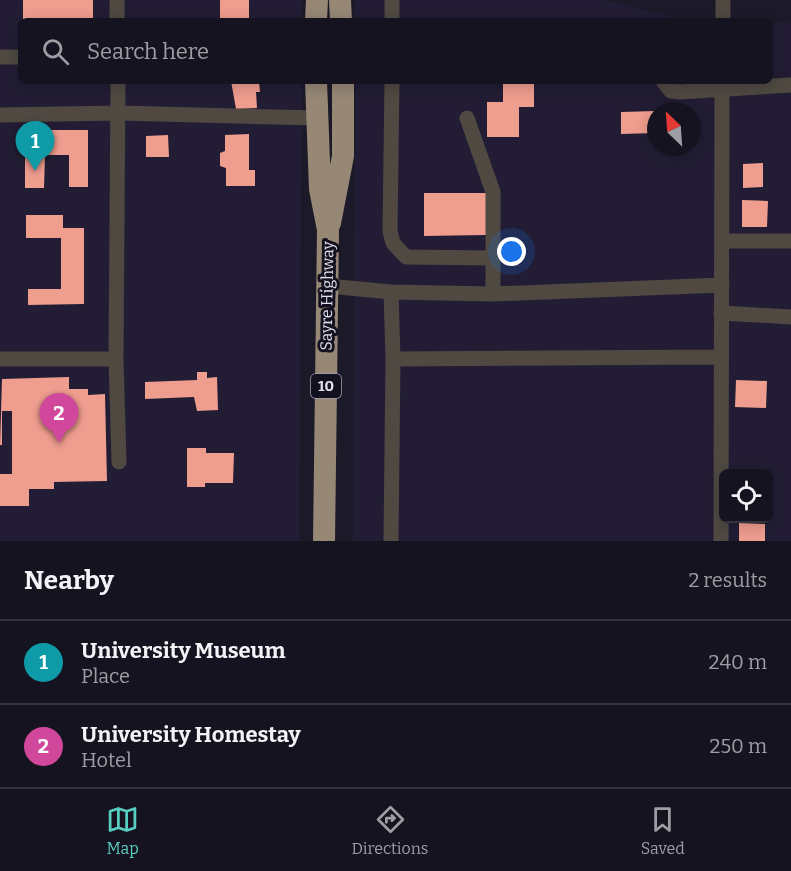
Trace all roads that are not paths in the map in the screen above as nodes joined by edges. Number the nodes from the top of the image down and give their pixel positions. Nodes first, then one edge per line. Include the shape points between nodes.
1 (117, 0) edge
2 (317, 0) edge
3 (340, 0) edge
4 (392, 0) edge
5 (723, 0) edge
6 (117, 18) edge
7 (316, 18) edge
8 (341, 18) edge
9 (392, 18) edge
10 (723, 18) edge
11 (0, 57) edge
12 (18, 57) edge
13 (118, 84) edge
14 (316, 84) edge
15 (343, 84) edge
16 (392, 84) edge
17 (665, 84) edge
18 (722, 84) edge
19 (791, 86) edge
20 (119, 113) junction
21 (0, 115) edge
22 (467, 118) dead end
23 (317, 127) junction
24 (343, 136) junction
25 (328, 230) junction
26 (723, 241) junction
27 (791, 242) edge
28 (494, 258) junction
29 (722, 285) junction
30 (328, 286) junction
31 (392, 292) junction
32 (493, 294) junction
33 (721, 313) junction
34 (791, 317) edge
35 (721, 357) junction
36 (0, 359) edge
37 (117, 359) junction
38 (393, 359) junction
39 (119, 462) dead end
40 (324, 541) edge
41 (391, 541) edge
42 (721, 541) edge

1 - 6 street
2 - 7 highway
3 - 8 highway
4 - 9 street
5 - 10 street
11 - 12 street
13 - 20 street
14 - 23 highway, Sayre Highway / 10
15 - 24 highway, Sayre Highway / 10
16 - 28 street via 393,243 406,257
17 - 18 street via 671,91
18 - 19 street
18 - 26 street
20 - 21 street
20 - 23 street
20 - 37 street
22 - 28 street via 493,192
23 - 24 highway via 332,143
23 - 25 highway, Sayre Highway / 10 via 320,189
24 - 25 highway, Sayre Highway / 10 via 343,156
25 - 30 highway, Sayre Highway / 10
26 - 27 street
26 - 29 street
28 - 32 street
29 - 32 street
29 - 33 street
30 - 31 street
30 - 40 highway, Sayre Highway / 10
31 - 32 street
31 - 38 street
33 - 34 street
33 - 35 street
35 - 38 street
35 - 42 street
36 - 37 street
37 - 39 street
38 - 41 street

